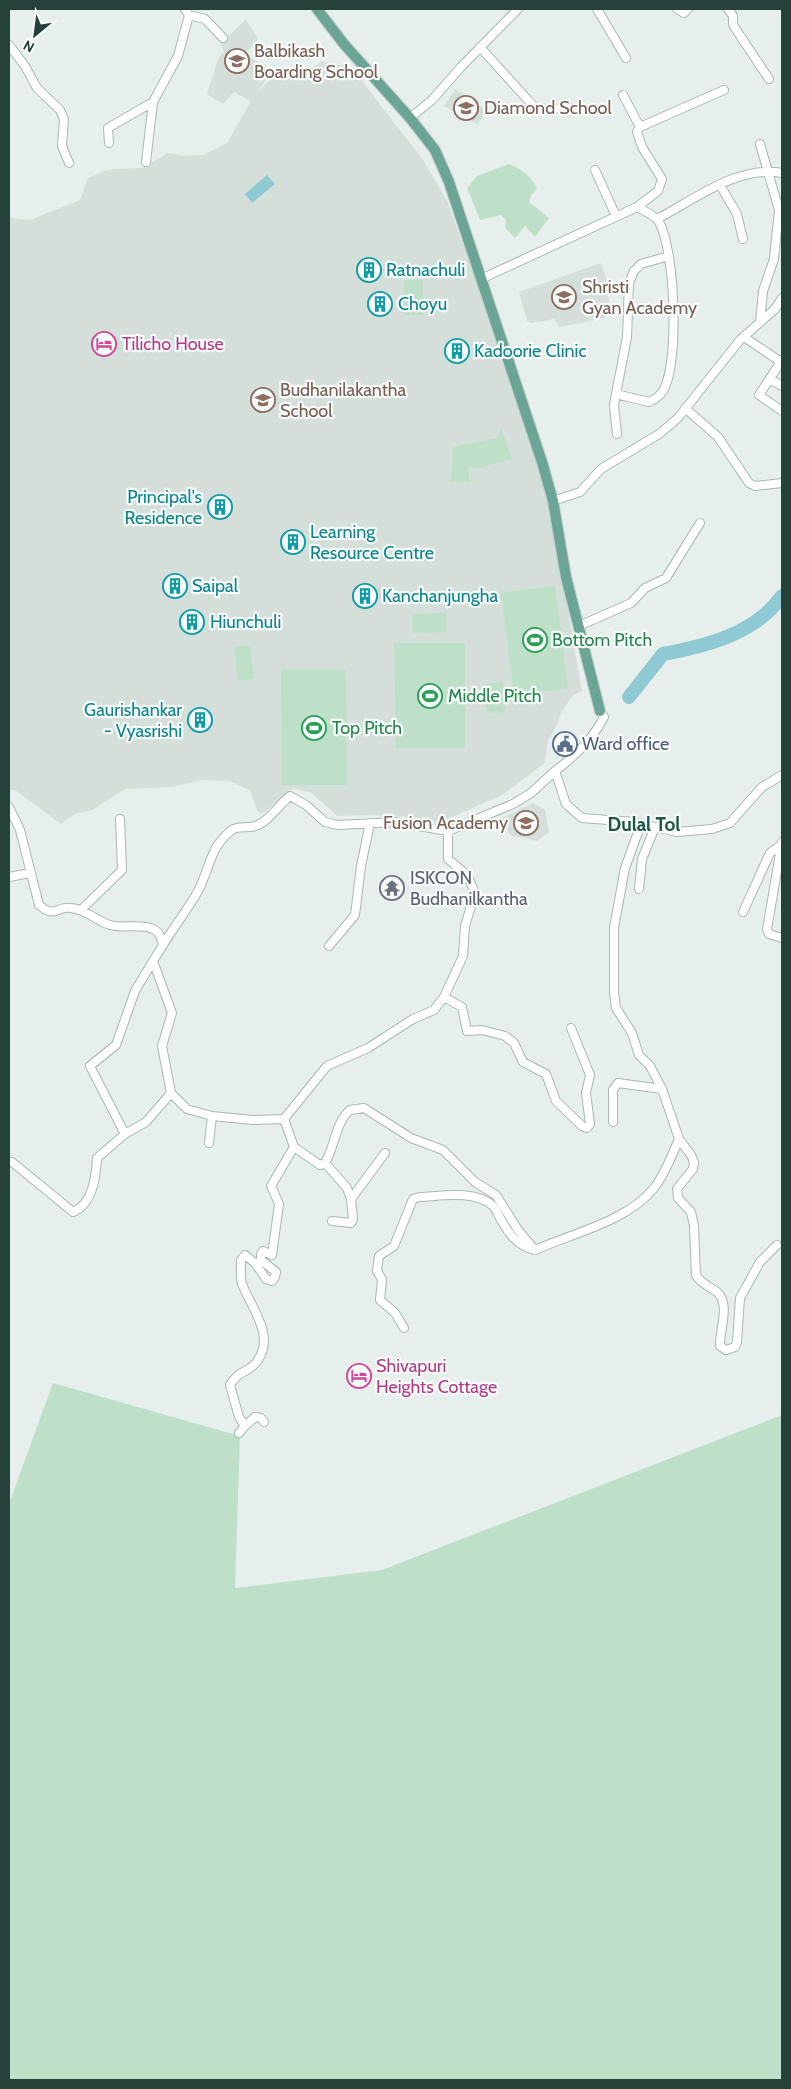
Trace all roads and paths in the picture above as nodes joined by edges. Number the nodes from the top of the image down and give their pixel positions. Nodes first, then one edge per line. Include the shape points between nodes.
1 (317, 9) edge
2 (518, 9) edge
3 (597, 9) edge
4 (677, 9) edge
5 (688, 9) edge
6 (731, 10) edge
7 (187, 12) edge
8 (223, 38) dead end
9 (9, 45) edge
10 (480, 47) junction
11 (626, 58) dead end
12 (769, 79) dead end
13 (724, 90) dead end
14 (623, 95) dead end
15 (153, 102) junction
16 (583, 108) dead end
17 (410, 118) junction
18 (640, 127) junction
19 (109, 143) dead end
20 (760, 144) dead end
21 (146, 162) dead end
22 (69, 163) dead end
23 (594, 170) dead end
24 (769, 171) junction
25 (782, 173) edge
26 (720, 185) junction
27 (637, 207) junction
28 (616, 216) junction
29 (657, 219) junction
30 (743, 239) dead end
31 (669, 256) junction
32 (482, 279) junction
33 (782, 298) edge
34 (760, 322) junction
35 (744, 337) junction
36 (782, 361) edge
37 (770, 379) junction
38 (782, 386) edge
39 (616, 394) junction
40 (685, 408) junction
41 (782, 411) edge
42 (617, 434) dead end
43 (782, 483) edge
44 (553, 501) junction
45 (700, 523) dead end
46 (579, 626) junction
47 (600, 710) joint
48 (555, 771) junction
49 (782, 775) edge
50 (9, 807) edge
51 (120, 819) dead end
52 (370, 823) junction
53 (641, 824) junction
54 (655, 827) junction
55 (448, 831) junction
56 (782, 843) edge
57 (30, 873) junction
58 (9, 877) edge
59 (639, 889) dead end
60 (81, 910) junction
61 (743, 912) dead end
62 (782, 938) edge
63 (163, 945) junction
64 (329, 946) dead end
65 (154, 962) junction
66 (444, 997) junction
67 (571, 1028) dead end
68 (662, 1089) junction
69 (172, 1094) junction
70 (212, 1116) junction
71 (284, 1119) junction
72 (613, 1122) dead end
73 (125, 1134) junction
74 (679, 1140) junction
75 (209, 1143) dead end
76 (294, 1147) junction
77 (385, 1153) dead end
78 (12, 1162) dead end
79 (325, 1163) junction
80 (351, 1199) junction
81 (332, 1221) dead end
82 (777, 1245) dead end
83 (535, 1250) junction
84 (404, 1328) dead end
85 (264, 1422) dead end
86 (245, 1426) junction
87 (240, 1434) dead end

1 - 17 main road
2 - 10 street
3 - 11 street
4 - 5 street via 684,13
6 - 12 street via 733,25
7 - 8 street via 205,19
7 - 15 street via 178,56
9 - 22 street via 38,88 60,110 64,119 62,146
10 - 16 street via 536,108
10 - 17 street via 432,100
13 - 18 street
14 - 18 street
15 - 19 street via 108,128
15 - 21 street
17 - 32 main road via 435,150
18 - 27 street via 637,136 662,179 658,191
20 - 24 street
23 - 28 street
24 - 25 street
24 - 26 street via 738,177
24 - 34 street via 779,210 774,259 763,291
26 - 29 street
26 - 30 street via 737,214
27 - 28 street
27 - 29 street
28 - 32 street
29 - 31 street via 668,242
31 - 39 street via 641,264 634,270 629,283 626,337
31 - 39 street via 675,328 665,387 658,398 649,402
32 - 44 main road
33 - 34 street
34 - 35 street
35 - 36 street
35 - 40 street
36 - 37 street
37 - 38 street
37 - 41 street via 759,395
39 - 42 street
40 - 43 street via 718,437 749,483 755,486
40 - 44 street via 670,425 601,469 580,492
44 - 46 main road via 566,577
45 - 46 street via 666,578 645,588 631,602
46 - 47 main road
47 - 48 street via 604,717 600,725 584,745
48 - 53 street via 566,804 582,818
48 - 55 street via 513,804
49 - 54 street via 762,787 730,823 677,832
50 - 57 street via 20,830
51 - 60 street via 122,870
52 - 55 street via 395,822
52 - 63 street via 338,825 325,822 290,796 255,826 233,829 212,853 204,881
52 - 64 street via 355,915
53 - 54 street
53 - 68 street via 626,868 614,928 614,992 616,1008 632,1033 639,1055 650,1066
54 - 59 street via 642,860
55 - 66 street via 448,859 467,874 475,892 465,926 463,956
56 - 61 street via 770,853
56 - 62 street via 766,929
57 - 58 street
57 - 60 street via 39,906 54,913 68,907
60 - 63 street via 111,926 154,929 160,934
63 - 65 street
65 - 69 street via 172,1013 162,1046
65 - 73 street via 135,991 116,1045 90,1066
66 - 67 street via 462,1007 467,1030 491,1031 514,1043 523,1062 546,1074 556,1102 588,1128 586,1093 590,1075
66 - 71 street via 434,1010 413,1019 368,1048 327,1066
68 - 72 street via 618,1083 614,1090
68 - 74 street
69 - 70 street via 187,1109
69 - 73 street via 146,1122
70 - 71 street
70 - 75 street
71 - 76 street
73 - 78 street via 97,1158 96,1182 80,1209 74,1212
74 - 82 street via 694,1162 693,1169 677,1190 678,1198 691,1212 696,1239 696,1275 718,1293 722,1301 720,1346 731,1350 735,1347 740,1298 760,1262
74 - 83 street via 654,1188 641,1199 604,1223
76 - 79 street via 310,1160 320,1165
76 - 86 street via 272,1186 279,1204 272,1255 263,1251 261,1254 261,1260 276,1272 276,1277 272,1281 266,1279 245,1255 241,1260 242,1282 260,1320 264,1345 254,1367 238,1373 230,1386
77 - 80 street
79 - 80 street via 347,1188
79 - 83 street via 345,1114 364,1108 411,1138 443,1150 476,1182 496,1195
80 - 81 street via 351,1223
83 - 84 street via 515,1241 493,1205 473,1196 413,1199 394,1246 379,1256 377,1272 382,1278 380,1300 395,1313
85 - 86 street via 255,1417
86 - 87 street

